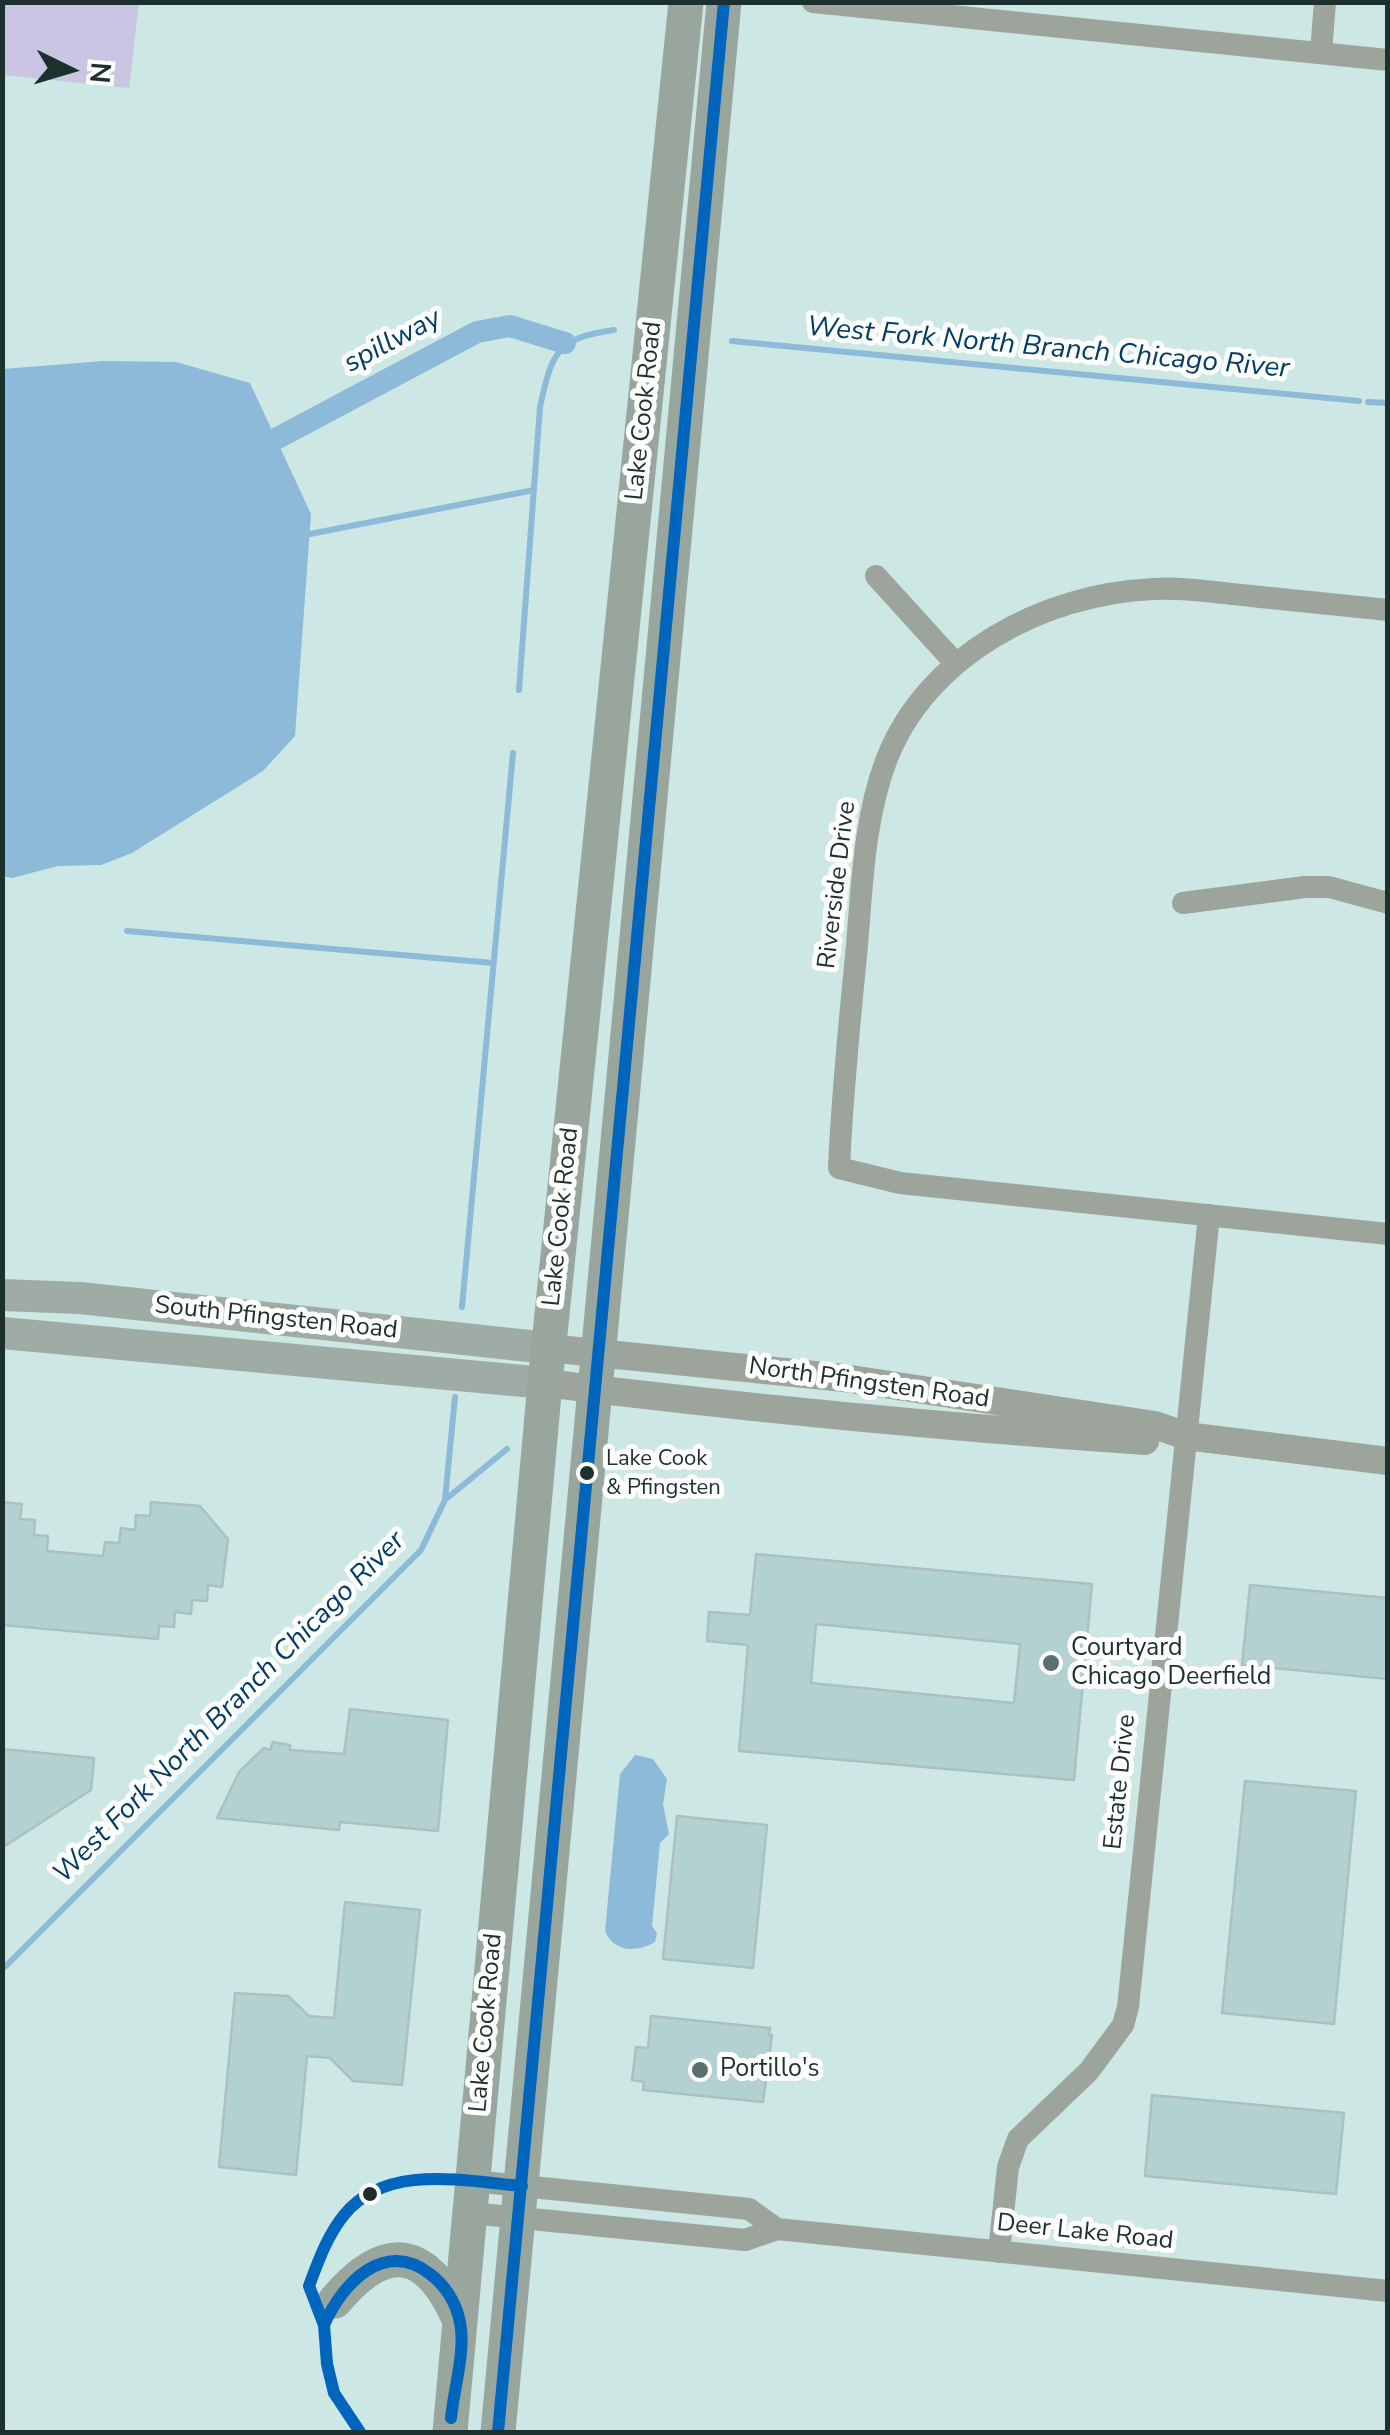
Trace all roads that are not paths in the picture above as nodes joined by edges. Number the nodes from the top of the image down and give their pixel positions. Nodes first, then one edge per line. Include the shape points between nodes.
1 (686, 2) edge
2 (724, 2) edge
3 (813, 2) edge
4 (1325, 2) edge
5 (1321, 52) junction
6 (1388, 60) edge
7 (876, 576) dead end
8 (1388, 610) edge
9 (956, 664) junction
10 (1183, 902) dead end
11 (1388, 903) edge
12 (1209, 1215) junction
13 (1388, 1234) edge
14 (2, 1295) edge
15 (2, 1333) edge
16 (548, 1348) junction
17 (598, 1352) junction
18 (545, 1383) junction
19 (594, 1389) junction
20 (1186, 1436) junction
21 (1388, 1460) edge
22 (471, 2197) junction
23 (520, 2201) junction
24 (999, 2252) junction
25 (1388, 2291) edge
26 (335, 2301) dead end
27 (460, 2321) junction
28 (450, 2432) edge
29 (498, 2432) edge

1 - 16 main road, Lake Cook Road
2 - 17 main road, Lake Cook Road
3 - 5 street
4 - 5 street
5 - 6 street
7 - 9 street
8 - 9 street, Riverside Drive via 1150,589 1036,616
9 - 12 street, Riverside Drive via 908,717 886,760 870,818 839,1168 900,1183
10 - 11 street via 1329,887
12 - 13 street
12 - 20 street, Estate Drive
14 - 16 main road, South Pfingsten Road
15 - 18 main road, South Pfingsten Road
16 - 17 street, North Pfingsten Road
16 - 18 main road, Lake Cook Road
17 - 19 main road, Lake Cook Road
17 - 20 street, North Pfingsten Road via 844,1378 1155,1425
18 - 19 street, North Pfingsten Road
18 - 22 main road, Lake Cook Road
19 - 20 street, North Pfingsten Road via 947,1428 1154,1441
19 - 23 main road, Lake Cook Road
20 - 21 street, North Pfingsten Road
20 - 24 street, Estate Drive via 1128,2007 1123,2025 1089,2071 1018,2139 1008,2167
22 - 23 street, Deer Lake Road
22 - 27 main road, Lake Cook Road
23 - 24 street, Deer Lake Road via 744,2240 777,2229
23 - 29 main road, Lake Cook Road
24 - 25 street, Deer Lake Road
26 - 27 main road via 368,2267 399,2260 434,2276
27 - 28 main road, Lake Cook Road

